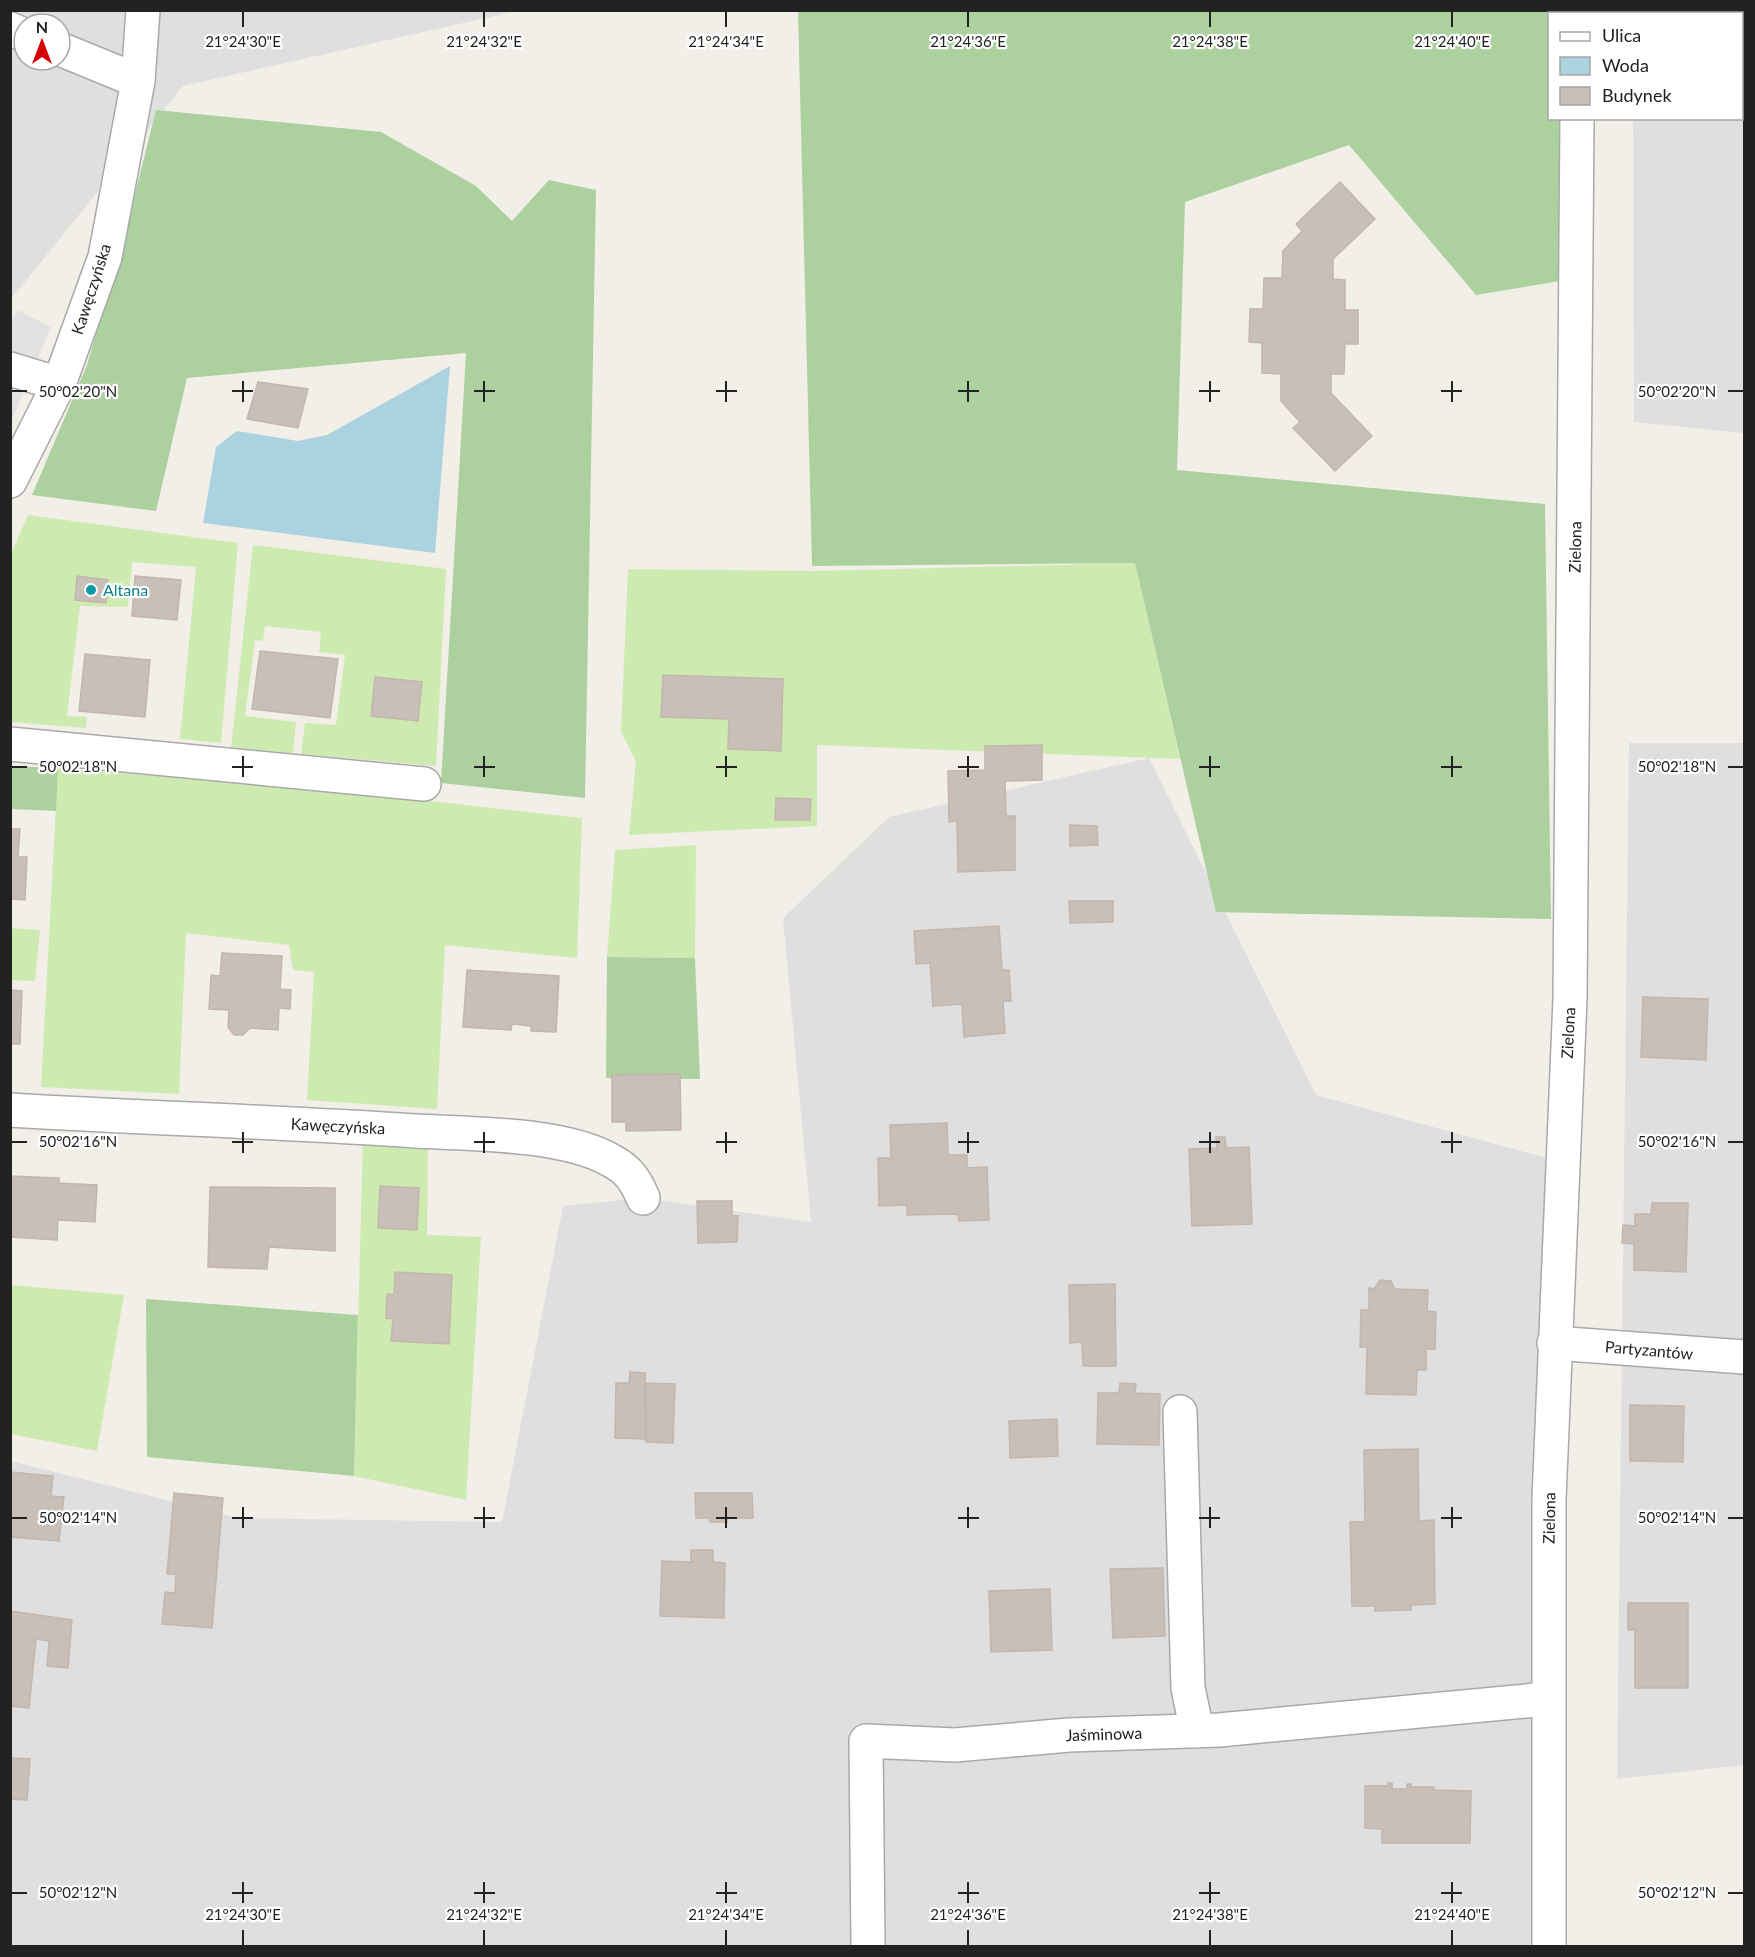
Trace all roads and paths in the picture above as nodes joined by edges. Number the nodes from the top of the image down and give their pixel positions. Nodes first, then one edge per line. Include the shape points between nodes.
1 (148, 12) edge
2 (72, 54) edge
3 (138, 81) junction
4 (1577, 120) edge
5 (10, 369) edge
6 (59, 384) junction
7 (10, 481) edge
8 (10, 744) edge
9 (424, 784) dead end
10 (10, 1110) edge
11 (643, 1198) dead end
12 (1554, 1343) junction
13 (1744, 1357) edge
14 (1180, 1412) dead end
15 (1547, 1699) junction
16 (1197, 1731) junction
17 (868, 1947) edge
18 (1549, 1947) edge

1 - 3 street, Kawęczyńska
2 - 3 street
3 - 6 street, Kawęczyńska via 105,257
4 - 12 street, Zielona via 1570,999
5 - 6 street
6 - 7 street, Kawęczyńska
8 - 9 street
10 - 11 street, Kawęczyńska via 508,1137 573,1147 612,1160 633,1176
12 - 13 street, Partyzantów
12 - 15 street, Zielona
14 - 16 street via 1188,1688
15 - 16 street, Jaśminowa
15 - 18 street, Zielona
16 - 17 street, Jaśminowa via 1069,1735 955,1745 866,1741

